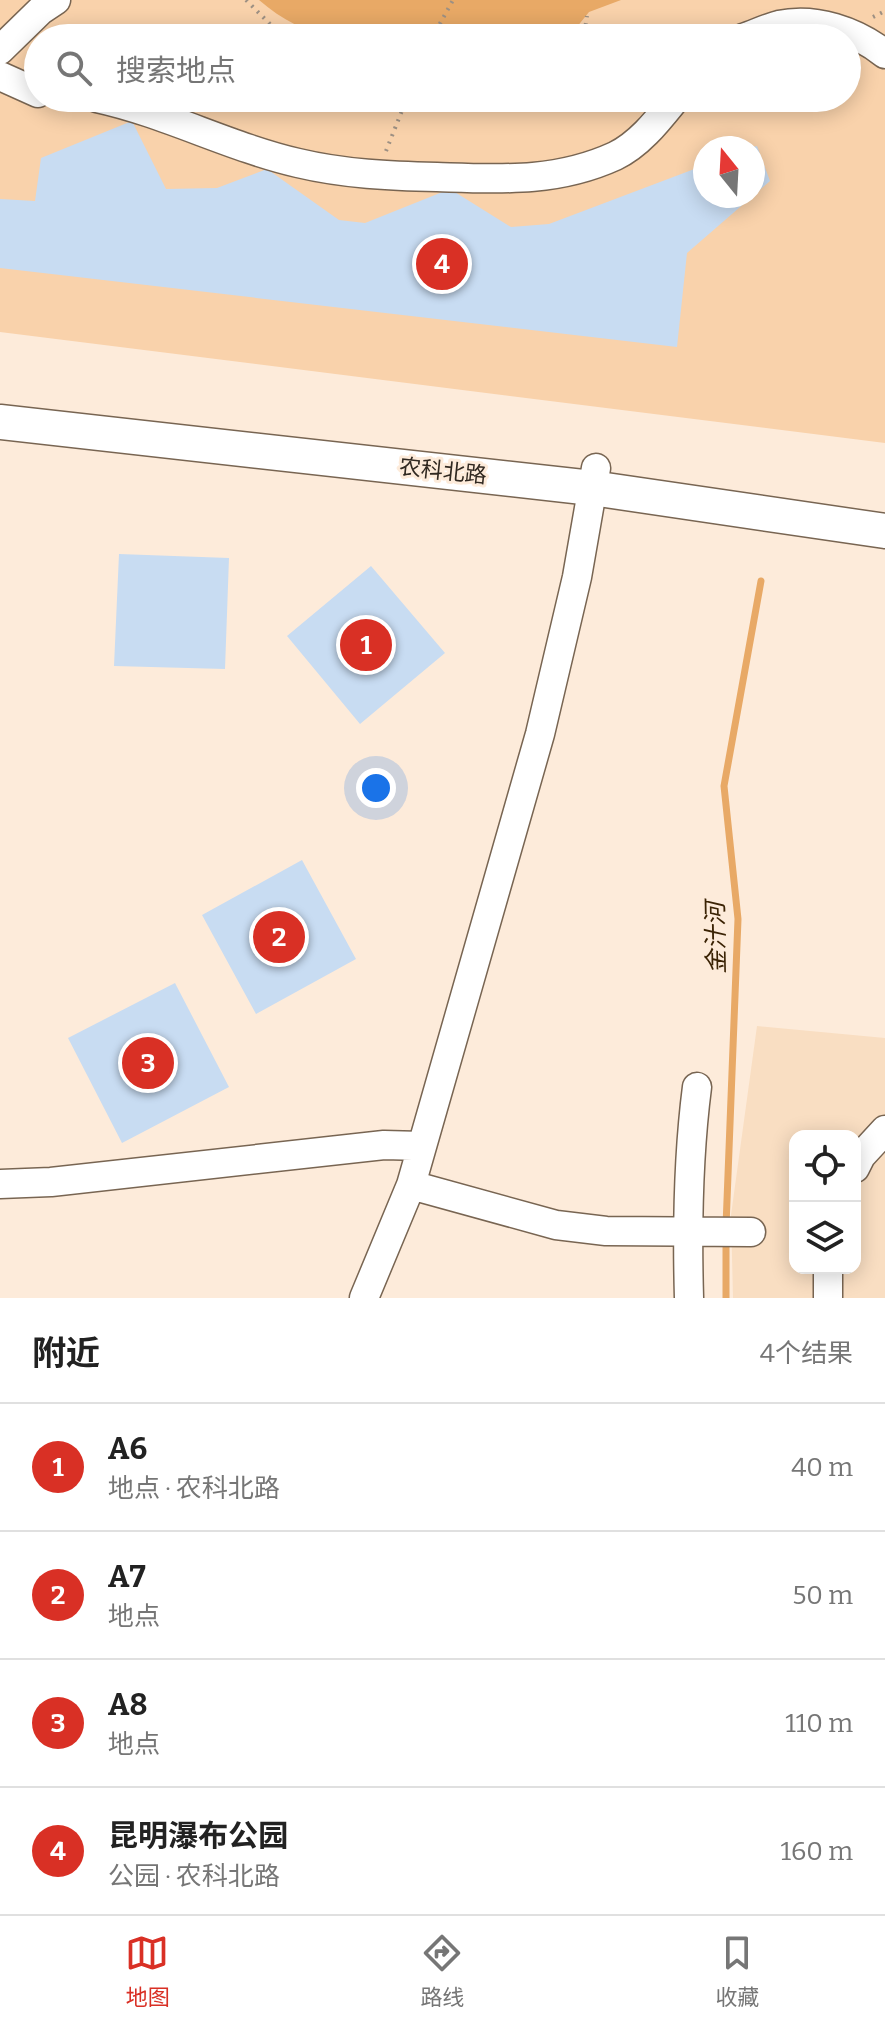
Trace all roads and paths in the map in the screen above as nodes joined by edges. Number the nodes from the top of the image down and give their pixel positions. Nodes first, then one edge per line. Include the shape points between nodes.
1 (56, 0) edge
2 (246, 0) edge
3 (453, 0) edge
4 (587, 16) dead end
5 (27, 24) edge
6 (270, 24) edge
7 (440, 24) edge
8 (586, 24) edge
9 (24, 27) edge
10 (861, 39) edge
11 (0, 50) edge
12 (885, 54) edge
13 (0, 76) edge
14 (24, 87) edge
15 (146, 112) edge
16 (401, 112) edge
17 (665, 112) edge
18 (376, 175) junction
19 (0, 400) edge
20 (0, 422) edge
21 (594, 478) junction
22 (885, 510) edge
23 (885, 531) edge
24 (697, 1087) dead end
25 (885, 1130) edge
26 (422, 1146) junction
27 (861, 1156) edge
28 (0, 1184) edge
29 (411, 1185) junction
30 (751, 1232) dead end
31 (688, 1233) junction
32 (828, 1274) edge
33 (364, 1298) edge
34 (689, 1298) edge
35 (828, 1298) edge

1 - 5 street
2 - 6 path
3 - 7 path
4 - 8 path
9 - 11 street
10 - 12 street
13 - 14 street
15 - 18 street via 299,164
16 - 18 path
17 - 18 street via 618,155 575,171 527,179
19 - 21 main road, 农科北路
20 - 21 main road, 农科北路
21 - 22 main road, 农科北路
21 - 23 main road, 农科北路
21 - 26 street via 540,734
24 - 31 street
25 - 27 street
26 - 28 street via 384,1145
26 - 29 street
29 - 31 street via 556,1225
29 - 33 street
30 - 31 street
31 - 34 street
32 - 35 street

